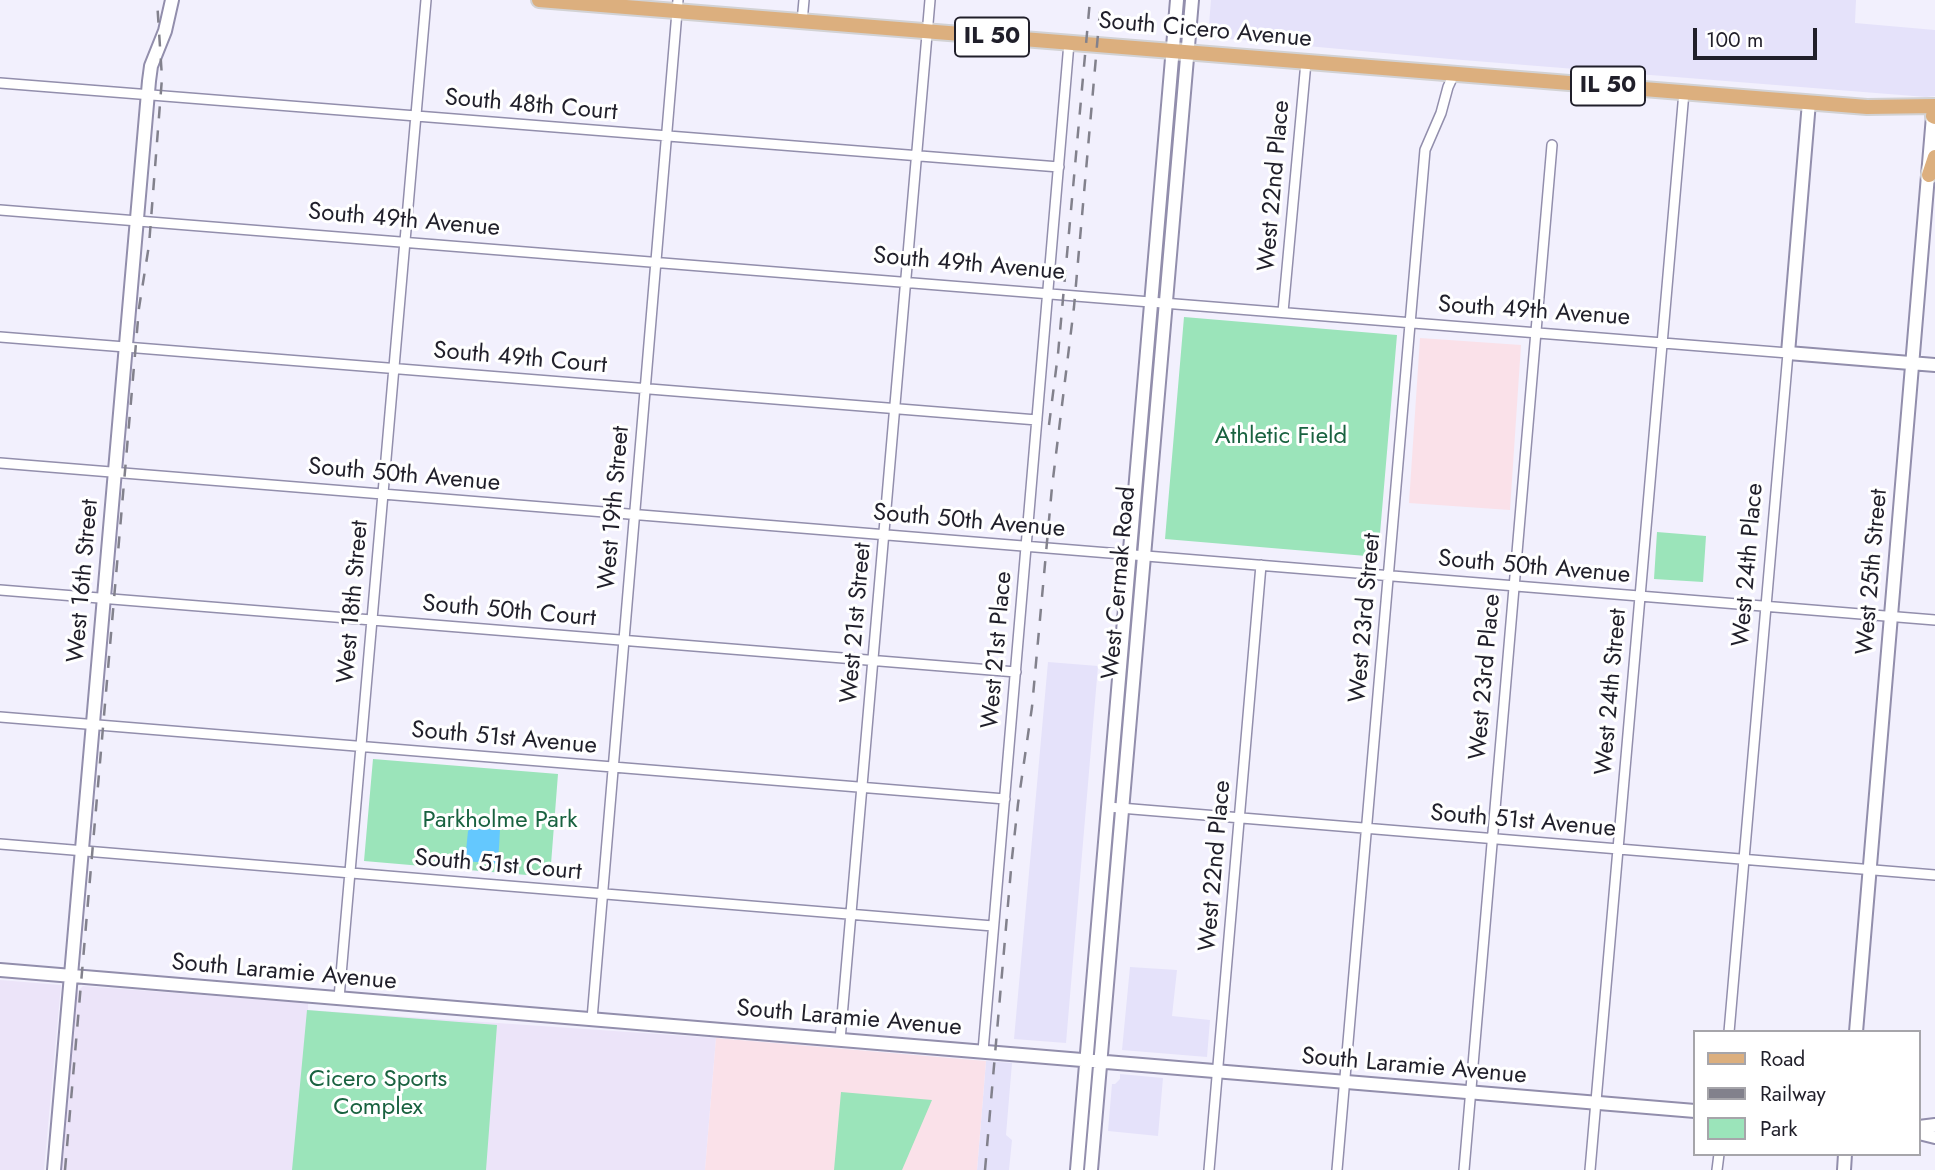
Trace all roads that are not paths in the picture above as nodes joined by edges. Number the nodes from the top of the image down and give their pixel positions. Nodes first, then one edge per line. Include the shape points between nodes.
1 (173, 0) edge
2 (426, 0) edge
3 (539, 0) edge
4 (804, 0) edge
5 (930, 0) edge
6 (1177, 0) edge
7 (1192, 0) edge
8 (677, 6) edge
9 (802, 22) junction
10 (927, 32) junction
11 (1069, 43) junction
12 (1180, 52) junction
13 (1306, 62) junction
14 (1454, 74) junction
15 (0, 83) edge
16 (1684, 92) junction
17 (147, 94) junction
18 (1809, 102) junction
19 (1935, 114) edge
20 (416, 116) junction
21 (666, 136) junction
22 (1552, 145) dead end
23 (916, 156) junction
24 (1935, 157) edge
25 (1059, 167) junction
26 (1929, 175) junction
27 (0, 210) edge
28 (136, 220) junction
29 (405, 242) junction
30 (656, 262) junction
31 (905, 281) junction
32 (1049, 293) junction
33 (1152, 301) junction
34 (1166, 302) junction
35 (1283, 313) junction
36 (1409, 324) junction
37 (1535, 333) junction
38 (0, 337) edge
39 (1662, 343) junction
40 (126, 347) junction
41 (1788, 353) junction
42 (1912, 363) junction
43 (1935, 365) edge
44 (394, 369) junction
45 (645, 389) junction
46 (895, 409) junction
47 (1037, 420) junction
48 (0, 463) edge
49 (115, 472) junction
50 (383, 494) junction
51 (634, 514) junction
52 (884, 534) junction
53 (1027, 546) junction
54 (1130, 554) junction
55 (1144, 555) junction
56 (1261, 565) junction
57 (1389, 575) junction
58 (1514, 585) junction
59 (0, 590) edge
60 (1640, 596) junction
61 (104, 598) junction
62 (1766, 606) junction
63 (1891, 616) junction
64 (372, 620) junction
65 (1935, 620) edge
66 (624, 640) junction
67 (873, 661) junction
68 (1016, 672) junction
69 (0, 717) edge
70 (93, 724) junction
71 (361, 746) junction
72 (613, 767) junction
73 (862, 787) junction
74 (1005, 799) junction
75 (1108, 807) junction
76 (1122, 808) junction
77 (1239, 818) junction
78 (1367, 828) junction
79 (1492, 838) junction
80 (0, 844) edge
81 (1618, 849) junction
82 (82, 851) junction
83 (1744, 859) junction
84 (1870, 869) junction
85 (350, 873) junction
86 (1935, 874) edge
87 (602, 894) junction
88 (852, 914) junction
89 (993, 926) junction
90 (0, 970) edge
91 (71, 976) junction
92 (339, 998) junction
93 (592, 1019) junction
94 (1729, 1030) edge
95 (1856, 1030) edge
96 (840, 1040) junction
97 (983, 1051) junction
98 (1086, 1061) junction
99 (1100, 1062) junction
100 (1218, 1072) junction
101 (1345, 1082) junction
102 (1470, 1092) junction
103 (1595, 1102) junction
104 (1694, 1111) edge
105 (54, 1170) edge
106 (1077, 1170) edge
107 (1091, 1170) edge
108 (1209, 1170) edge
109 (1337, 1170) edge
110 (1464, 1170) edge
111 (1590, 1170) edge

1 - 17 main road, West 16th Street via 151,66
2 - 20 street, West 18th Street
3 - 8 main road, South Cicero Avenue / IL 50
4 - 9 street
5 - 10 street, West 21st Street
6 - 12 main road, West Cermak Road
7 - 12 main road, West Cermak Road
8 - 9 main road, South Cicero Avenue / IL 50
8 - 21 street, West 19th Street
9 - 10 main road, South Cicero Avenue / IL 50
10 - 11 main road, South Cicero Avenue / IL 50
10 - 23 street, West 21st Street
11 - 12 main road, South Cicero Avenue / IL 50
11 - 25 street, West 21st Place
12 - 13 main road, South Cicero Avenue / IL 50
12 - 33 main road, West Cermak Road
12 - 34 main road, West Cermak Road
13 - 14 main road, South Cicero Avenue / IL 50
13 - 35 street, West 22nd Place
14 - 16 main road, South Cicero Avenue / IL 50
14 - 36 street, West 23rd Street via 1425,150
15 - 17 street, South 48th Court
16 - 18 main road, South Cicero Avenue / IL 50
16 - 39 street, West 24th Street
17 - 20 street, South 48th Court
17 - 28 main road, West 16th Street
18 - 19 main road, South Cicero Avenue / IL 50
18 - 41 main road, West 24th Place
19 - 26 main road, West 25th Street
20 - 21 street, South 48th Court
20 - 29 street, West 18th Street
21 - 23 street, South 48th Court
21 - 30 street, West 19th Street
22 - 37 street, West 23rd Place
23 - 25 street, South 48th Court
23 - 31 street, West 21st Street
24 - 26 main road
25 - 32 street, West 21st Place
26 - 42 main road, West 25th Street
27 - 28 street, South 49th Avenue
28 - 29 street, South 49th Avenue
28 - 40 main road, West 16th Street
29 - 30 street, South 49th Avenue
29 - 44 street, West 18th Street
30 - 31 street, South 49th Avenue
30 - 45 street, West 19th Street
31 - 32 street, South 49th Avenue
31 - 46 street, West 21st Street
32 - 33 street, South 49th Avenue
32 - 47 street, West 21st Place
33 - 34 street, South 49th Avenue
33 - 54 main road, West Cermak Road
34 - 35 street, South 49th Avenue
34 - 55 main road, West Cermak Road
35 - 36 street, South 49th Avenue
36 - 37 street, South 49th Avenue
36 - 57 street, West 23rd Street
37 - 39 street, South 49th Avenue
37 - 58 street, West 23rd Place
38 - 40 street, South 49th Court
39 - 41 street, South 49th Avenue
39 - 60 street, West 24th Street
40 - 44 street, South 49th Court
40 - 49 main road, West 16th Street
41 - 42 main road, South 49th Avenue
41 - 62 street, West 24th Place
42 - 43 main road, South 49th Avenue
42 - 63 main road, West 25th Street
44 - 45 street, South 49th Court
44 - 50 street, West 18th Street
45 - 46 street, South 49th Court
45 - 51 street, West 19th Street
46 - 47 street, South 49th Court
46 - 52 street, West 21st Street
47 - 53 street, West 21st Place
48 - 49 street, South 50th Avenue
49 - 50 street, South 50th Avenue
49 - 61 main road, West 16th Street
50 - 51 street, South 50th Avenue
50 - 64 street, West 18th Street
51 - 52 street, South 50th Avenue
51 - 66 street, West 19th Street
52 - 53 street, South 50th Avenue
52 - 67 street, West 21st Street
53 - 54 street, South 50th Avenue
53 - 68 street, West 21st Place
54 - 55 street, South 50th Avenue
54 - 75 main road, West Cermak Road
55 - 56 street, South 50th Avenue
55 - 76 main road, West Cermak Road
56 - 57 street, South 50th Avenue
56 - 77 street, West 22nd Place
57 - 58 street, South 50th Avenue
57 - 78 street, West 23rd Street
58 - 60 street, South 50th Avenue
58 - 79 street, West 23rd Place
59 - 61 street, South 50th Court
60 - 62 street, South 50th Avenue
60 - 81 street, West 24th Street
61 - 64 street, South 50th Court
61 - 70 main road, West 16th Street
62 - 63 street, South 50th Avenue
62 - 83 street, West 24th Place
63 - 65 street, South 50th Avenue
63 - 84 main road, West 25th Street
64 - 66 street, South 50th Court
64 - 71 street, West 18th Street
66 - 67 street, South 50th Court
66 - 72 street, West 19th Street
67 - 68 street, South 50th Court
67 - 73 street, West 21st Street
68 - 74 street, West 21st Place
69 - 70 street, South 51st Avenue
70 - 71 street, South 51st Avenue
70 - 82 main road, West 16th Street
71 - 72 street, South 51st Avenue
71 - 85 street, West 18th Street
72 - 73 street, South 51st Avenue
72 - 87 street, West 19th Street
73 - 74 street, South 51st Avenue
73 - 88 street, West 21st Street
74 - 89 street, West 21st Place
75 - 76 street, South 51st Avenue
75 - 98 main road, West Cermak Road
76 - 77 street, South 51st Avenue
76 - 99 main road, West Cermak Road
77 - 78 street, South 51st Avenue
77 - 100 street, West 22nd Place
78 - 79 street, South 51st Avenue
78 - 101 street, West 23rd Street
79 - 81 street, South 51st Avenue
79 - 102 street, West 23rd Place
80 - 82 street, South 51st Court
81 - 83 street, South 51st Avenue
81 - 103 street, West 24th Street
82 - 85 street, South 51st Court
82 - 91 main road, West 16th Street
83 - 84 street, South 51st Avenue
83 - 94 street, West 24th Place
84 - 86 street, South 51st Avenue
84 - 95 main road, West 25th Street
85 - 87 street, South 51st Court
85 - 92 street, West 18th Street
87 - 88 street, South 51st Court
87 - 93 street, West 19th Street
88 - 89 street, South 51st Court
88 - 96 street, West 21st Street
89 - 97 street, West 21st Place
90 - 91 main road, South Laramie Avenue
91 - 92 main road, South Laramie Avenue
91 - 105 main road, West 16th Street
92 - 93 main road, South Laramie Avenue
93 - 96 main road, South Laramie Avenue
96 - 97 main road, South Laramie Avenue
97 - 98 main road, South Laramie Avenue
98 - 99 main road, South Laramie Avenue
98 - 106 main road, West Cermak Road
99 - 100 main road, South Laramie Avenue
99 - 107 main road, West Cermak Road
100 - 101 main road, South Laramie Avenue
100 - 108 street, West 22nd Place
101 - 102 main road, South Laramie Avenue
101 - 109 street, West 23rd Street
102 - 103 main road, South Laramie Avenue
102 - 110 street, West 23rd Place
103 - 104 main road, South Laramie Avenue
103 - 111 street, West 24th Street

